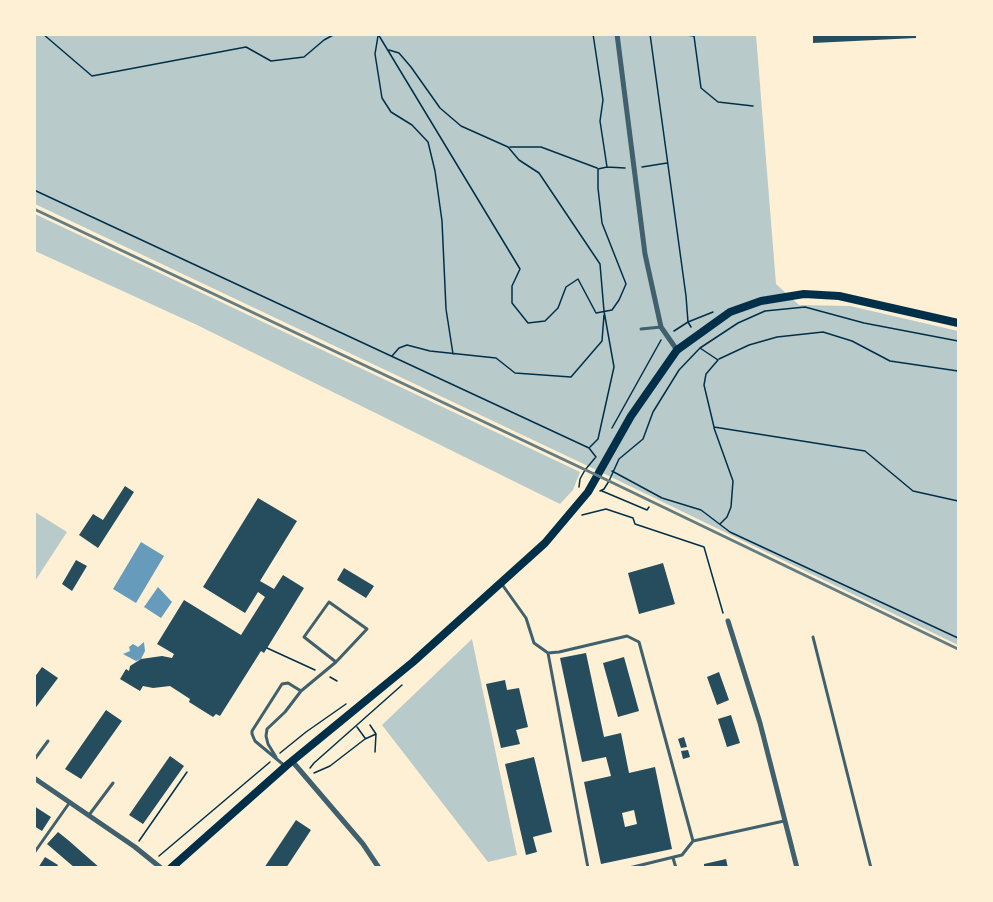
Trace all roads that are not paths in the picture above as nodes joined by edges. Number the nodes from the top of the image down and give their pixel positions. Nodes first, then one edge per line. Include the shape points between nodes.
1 (617, 34) edge
2 (958, 323) edge
3 (661, 327) junction
4 (641, 329) dead end
5 (677, 350) junction
6 (501, 583) junction
7 (728, 621) road end
8 (813, 637) dead end
9 (548, 653) junction
10 (336, 662) junction
11 (301, 691) junction
12 (48, 741) dead end
13 (276, 757) junction
14 (34, 760) edge
15 (289, 764) junction
16 (34, 778) edge
17 (113, 783) dead end
18 (70, 802) junction
19 (89, 815) junction
20 (785, 820) junction
21 (693, 841) junction
22 (34, 853) edge
23 (673, 857) junction
24 (161, 867) edge
25 (171, 867) edge
26 (379, 867) edge
27 (588, 867) edge
28 (629, 867) edge
29 (676, 867) edge
30 (797, 867) edge
31 (871, 867) edge

1 - 3 street via 645,254
2 - 5 main road via 839,296 804,294 761,301 730,312
3 - 4 lane
3 - 5 street
5 - 6 main road via 648,389 588,492 545,543
6 - 9 lane via 526,618 534,643
6 - 15 main road
7 - 20 street
8 - 31 lane
9 - 21 lane via 627,636 639,642
9 - 27 lane
10 - 10 lane via 304,637 329,602 367,629
10 - 11 lane
11 - 13 lane via 266,733
11 - 13 lane via 288,683 282,684 252,731 255,741
12 - 14 lane
13 - 15 lane
15 - 25 main road
15 - 26 street via 305,777
16 - 18 street
17 - 19 lane
18 - 19 street
18 - 22 lane
19 - 24 street
20 - 21 lane
20 - 30 street
21 - 23 lane via 682,855
23 - 28 lane
23 - 29 lane

